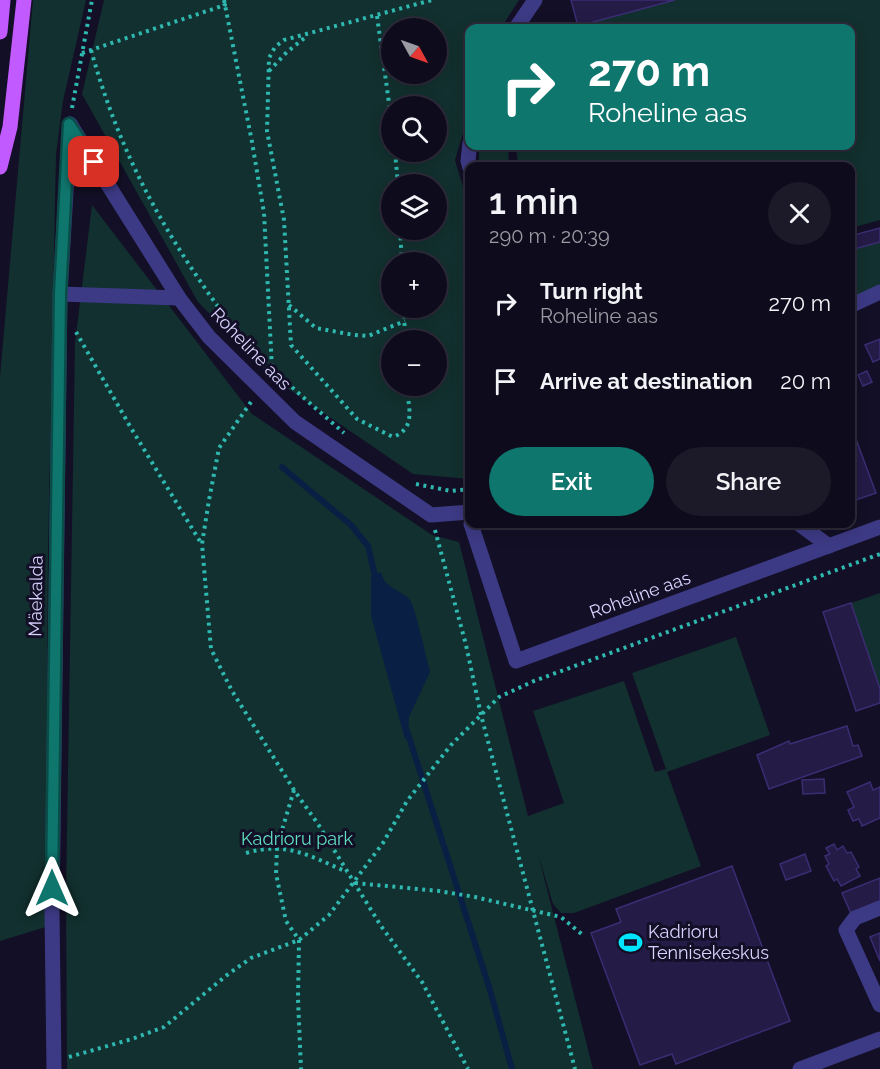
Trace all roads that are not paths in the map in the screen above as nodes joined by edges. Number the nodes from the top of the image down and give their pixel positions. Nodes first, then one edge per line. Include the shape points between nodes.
1 (3, 0) edge
2 (24, 0) edge
3 (535, 0) edge
4 (519, 24) edge
5 (0, 32) edge
6 (69, 124) joint
7 (0, 167) edge
8 (880, 292) edge
9 (179, 298) junction
10 (59, 299) junction
11 (855, 304) edge
12 (465, 517) edge
13 (880, 527) edge
14 (473, 528) edge
15 (804, 528) edge
16 (829, 546) junction
17 (880, 908) edge
18 (880, 1005) edge
19 (880, 1039) edge
20 (54, 1065) edge
21 (800, 1069) edge

1 - 5 main road
2 - 7 main road via 10,127
3 - 4 street
6 - 9 street, Roheline aas
6 - 10 street, Mäekalda
8 - 11 street
9 - 10 street
9 - 12 street, Roheline aas via 209,337 295,422 431,515
10 - 20 street, Mäekalda via 52,865
13 - 16 street, Roheline aas
14 - 16 street, Roheline aas via 516,662
15 - 16 street
17 - 18 street via 855,918 846,930
19 - 21 street

